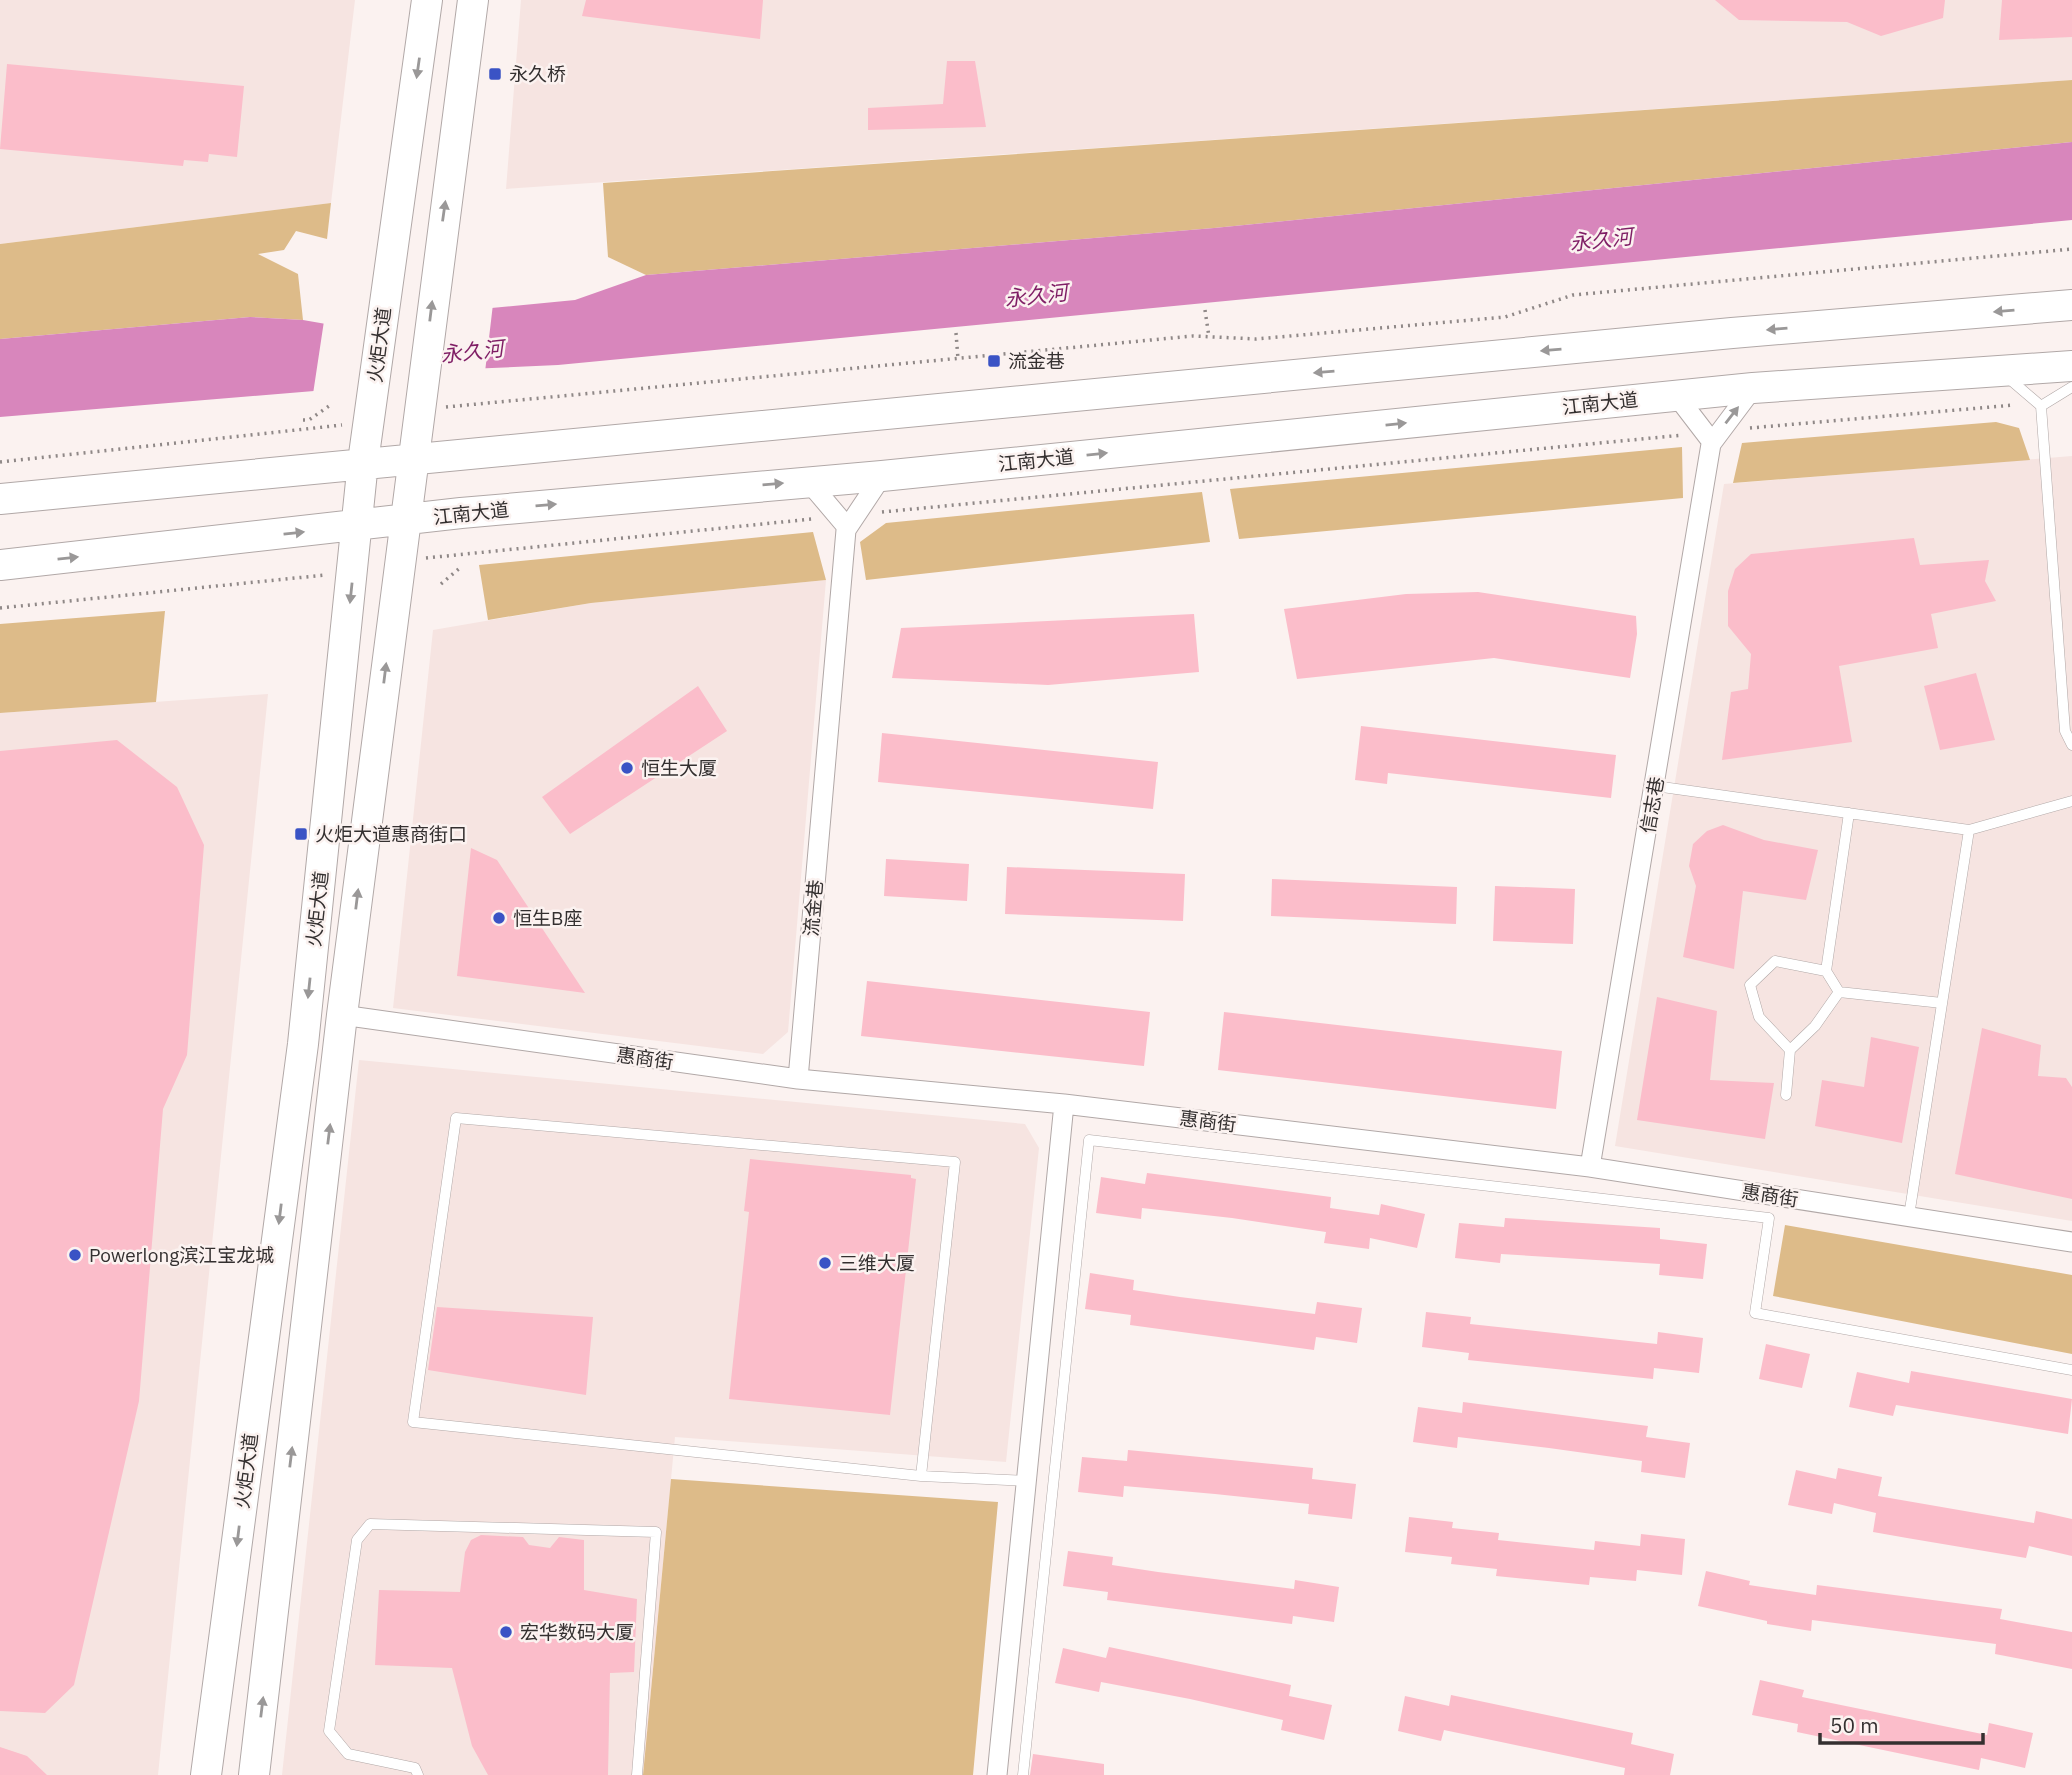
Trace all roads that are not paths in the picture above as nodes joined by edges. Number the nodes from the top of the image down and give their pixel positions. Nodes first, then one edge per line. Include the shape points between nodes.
1 (427, 0) edge
2 (473, 0) edge
3 (2072, 305) edge
4 (2072, 366) edge
5 (1998, 370) junction
6 (1753, 387) junction
7 (2072, 387) edge
8 (1676, 395) junction
9 (2041, 406) junction
10 (1712, 436) junction
11 (414, 460) junction
12 (363, 462) junction
13 (882, 476) junction
14 (808, 481) junction
15 (0, 499) edge
16 (846, 519) junction
17 (404, 520) junction
18 (357, 525) junction
19 (0, 565) edge
20 (2072, 745) edge
21 (1656, 786) junction
22 (2072, 801) edge
23 (1849, 813) junction
24 (1969, 830) junction
25 (1826, 971) junction
26 (1839, 992) junction
27 (1942, 1003) junction
28 (342, 1015) junction
29 (1790, 1050) junction
30 (798, 1079) junction
31 (1786, 1095) dead end
32 (1064, 1104) junction
33 (1590, 1167) junction
34 (1909, 1216) junction
35 (2072, 1242) edge
36 (2072, 1370) edge
37 (921, 1476) junction
38 (1027, 1481) junction
39 (206, 1775) edge
40 (254, 1775) edge
41 (418, 1775) edge
42 (637, 1775) edge
43 (997, 1775) edge
44 (1023, 1775) edge

1 -> 12 main road, 火炬大道
11 -> 2 main road, 火炬大道
3 -> 11 main road via 1732,333
4 - 5 main road, 江南大道
5 - 6 main road, 江南大道
5 - 9 lane
6 - 8 main road, 江南大道
10 -> 6 street, 信志巷
7 - 9 lane
8 - 10 street
13 -> 8 main road, 江南大道
9 - 20 lane via 2065,731
10 - 21 street, 信志巷
11 - 12 main road
11 - 17 main road, 火炬大道
12 - 15 main road
12 - 18 main road, 火炬大道
13 - 14 main road, 江南大道
13 - 16 street
14 - 16 street
17 -> 14 main road, 江南大道
16 - 30 street, 流金巷
17 - 18 main road, 江南大道
28 -> 17 main road, 火炬大道
19 -> 18 main road, 江南大道
18 -> 39 main road, 火炬大道 via 303,1044
21 - 23 lane
21 - 33 street, 信志巷
22 - 24 lane
23 - 24 lane
23 - 25 lane
24 - 27 lane
25 - 26 lane
25 - 29 lane via 1775,961 1751,985 1759,1017
26 - 27 lane
26 - 29 lane via 1815,1026
27 - 34 lane
28 - 30 street, 惠商街
40 -> 28 main road, 火炬大道
29 - 31 lane
30 - 32 street, 惠商街
32 - 33 street, 惠商街
32 - 38 street
33 - 34 street, 惠商街
34 - 35 street, 惠商街
36 - 44 lane via 1755,1313 1769,1218 1089,1140
37 - 37 lane via 955,1162 456,1118 413,1422
37 - 38 lane
38 - 43 street
41 - 42 lane via 415,1768 348,1754 329,1731 357,1540 370,1524 656,1532

